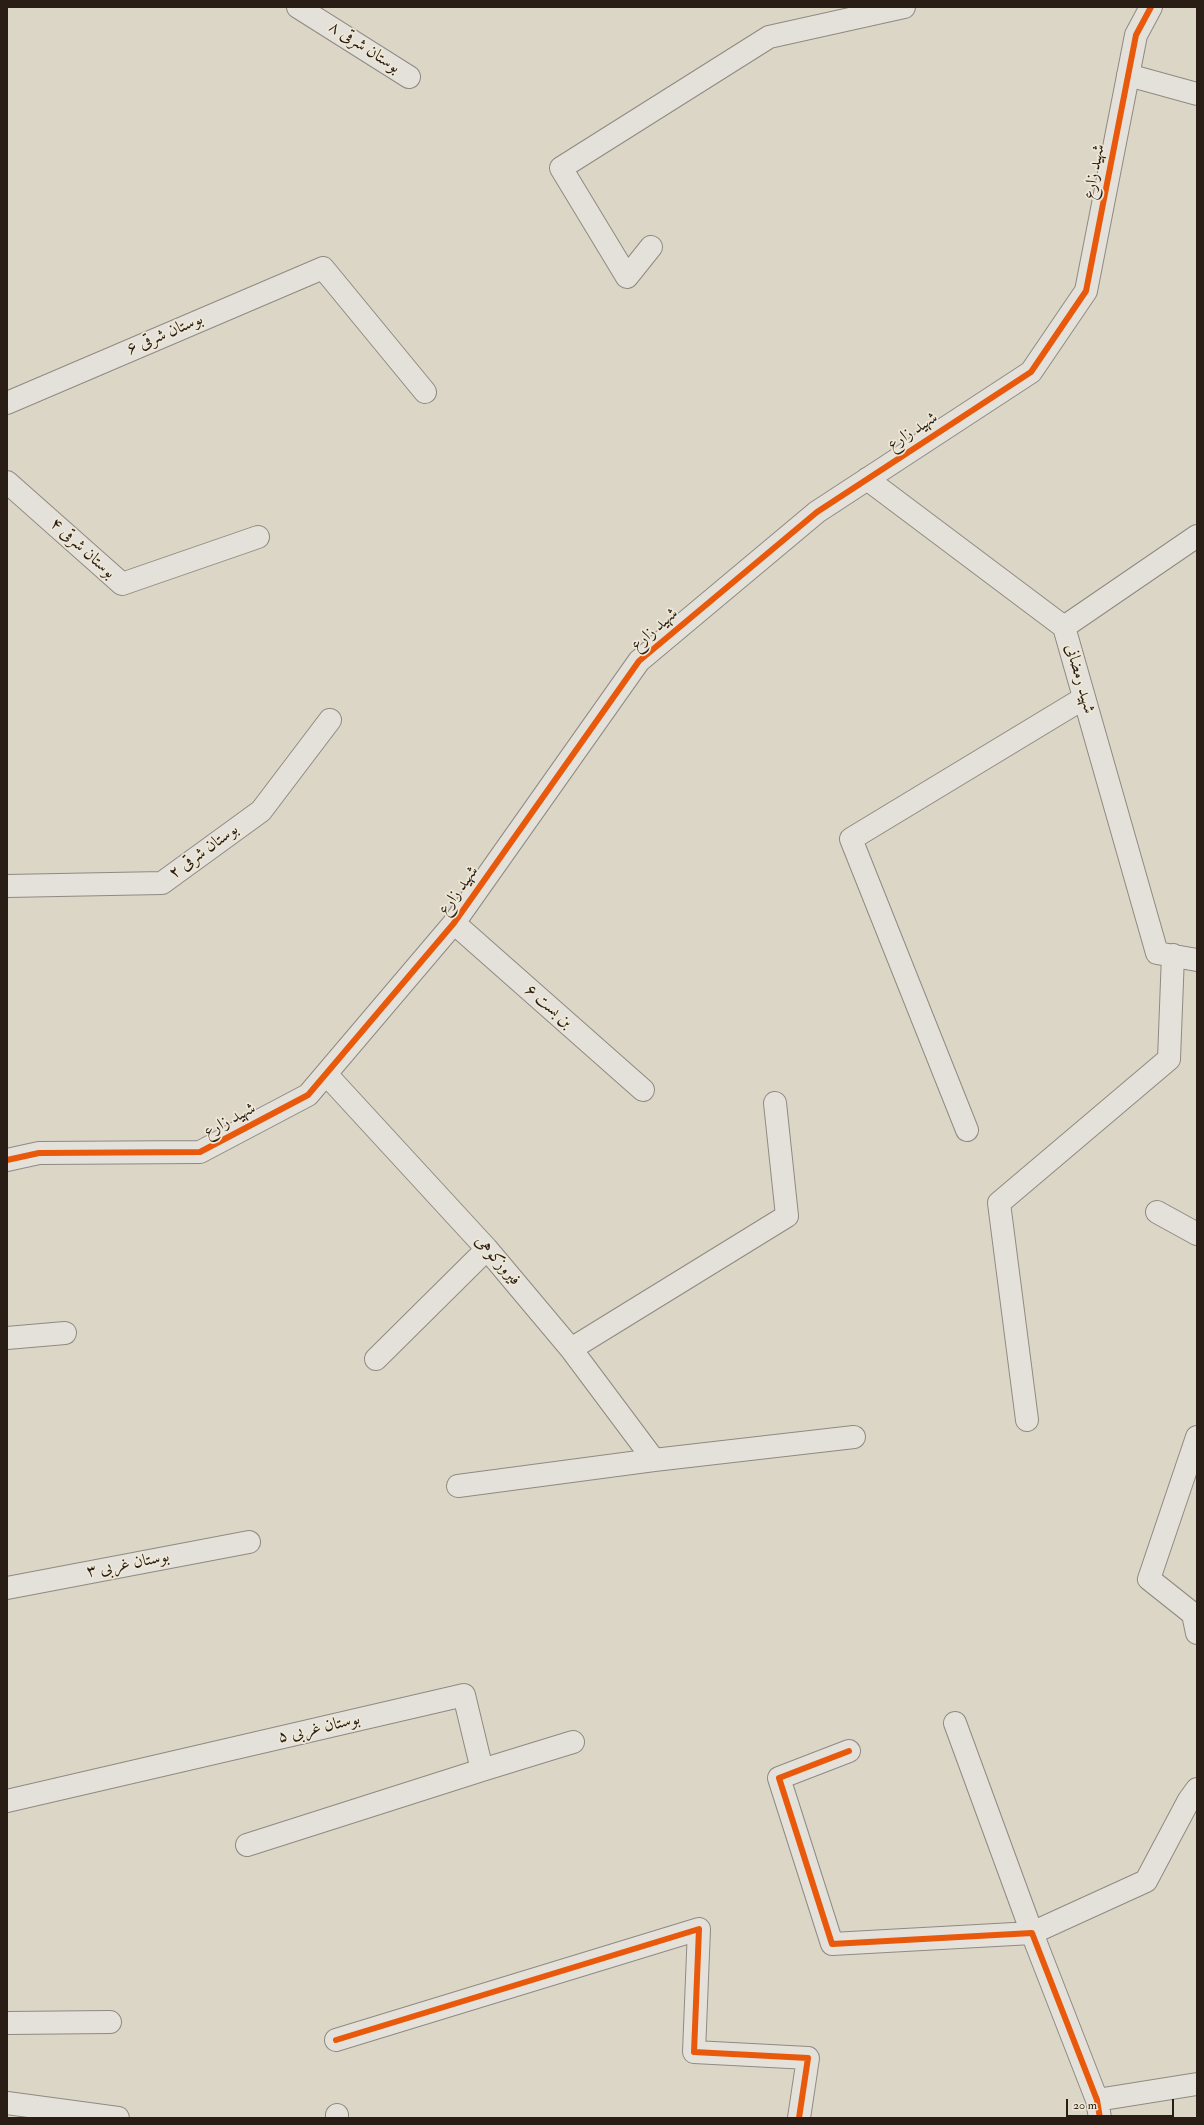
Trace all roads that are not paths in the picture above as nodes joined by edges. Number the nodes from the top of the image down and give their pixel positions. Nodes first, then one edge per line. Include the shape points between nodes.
1 (904, 7) edge
2 (1151, 7) edge
3 (313, 10) edge
4 (1128, 75) junction
5 (409, 77) dead end
6 (1197, 94) edge
7 (651, 247) dead end
8 (426, 392) dead end
9 (7, 403) edge
10 (867, 479) junction
11 (7, 482) edge
12 (1197, 536) edge
13 (258, 537) dead end
14 (1064, 627) junction
15 (1084, 698) junction
16 (330, 720) dead end
17 (7, 886) edge
18 (454, 923) junction
19 (1173, 956) junction
20 (1197, 960) edge
21 (326, 1074) junction
22 (643, 1090) dead end
23 (775, 1103) dead end
24 (967, 1130) dead end
25 (7, 1160) edge
26 (1157, 1212) dead end
27 (1197, 1234) edge
28 (487, 1249) junction
29 (65, 1333) dead end
30 (7, 1338) edge
31 (571, 1349) junction
32 (376, 1359) dead end
33 (1027, 1420) dead end
34 (854, 1437) dead end
35 (1197, 1437) edge
36 (654, 1460) junction
37 (458, 1486) dead end
38 (249, 1542) dead end
39 (7, 1588) edge
40 (1197, 1633) edge
41 (955, 1723) dead end
42 (572, 1742) dead end
43 (849, 1751) dead end
44 (482, 1770) junction
45 (1197, 1789) edge
46 (7, 1801) edge
47 (248, 1845) dead end
48 (1032, 1933) junction
49 (110, 2022) dead end
50 (7, 2023) edge
51 (336, 2040) dead end
52 (1197, 2084) edge
53 (7, 2103) edge
54 (1098, 2109) edge
55 (118, 2118) edge
56 (799, 2118) edge

1 - 7 street via 770,37 561,168 627,277
2 - 4 street, شهید زارع via 1136,35
3 - 5 street, بوستان شرقی ۸
4 - 6 street
4 - 10 street, شهید زارع via 1086,291 1031,372
8 - 9 street, بوستان شرقی ۶ via 323,268
10 - 14 street, شهید رمضانی
10 - 18 street, شهید زارع via 817,512 639,661
11 - 13 street, بوستان شرقی ۴ via 122,584
12 - 14 street
14 - 15 street, شهید رمضانی
15 - 19 street, شهید رمضانی via 1157,953
15 - 24 street via 851,839
16 - 17 street, بوستان شرقی ۲ via 261,811 162,883
18 - 21 street, شهید زارع
18 - 22 street, بن بست ۶
19 - 20 street
19 - 33 street via 1169,1059 999,1203
21 - 25 street, شهید زارع via 308,1096 200,1152 38,1153
21 - 28 street, فیروزکوهی
23 - 31 street via 787,1216
26 - 27 street
28 - 31 street, فیروزکوهی
28 - 32 street
29 - 30 street
31 - 36 street, فیروزکوهی
34 - 36 street
35 - 40 street via 1149,1579 1193,1614
36 - 37 street
38 - 39 street, بوستان غربی ۳
41 - 48 street
42 - 44 street
43 - 48 street via 779,1778 832,1944
44 - 46 street, بوستان غربی ۵ via 464,1695
44 - 47 street
45 - 48 street via 1146,1881
48 - 54 street
49 - 50 street
51 - 56 street via 699,1929 694,2052 808,2058
52 - 54 street
53 - 55 street

